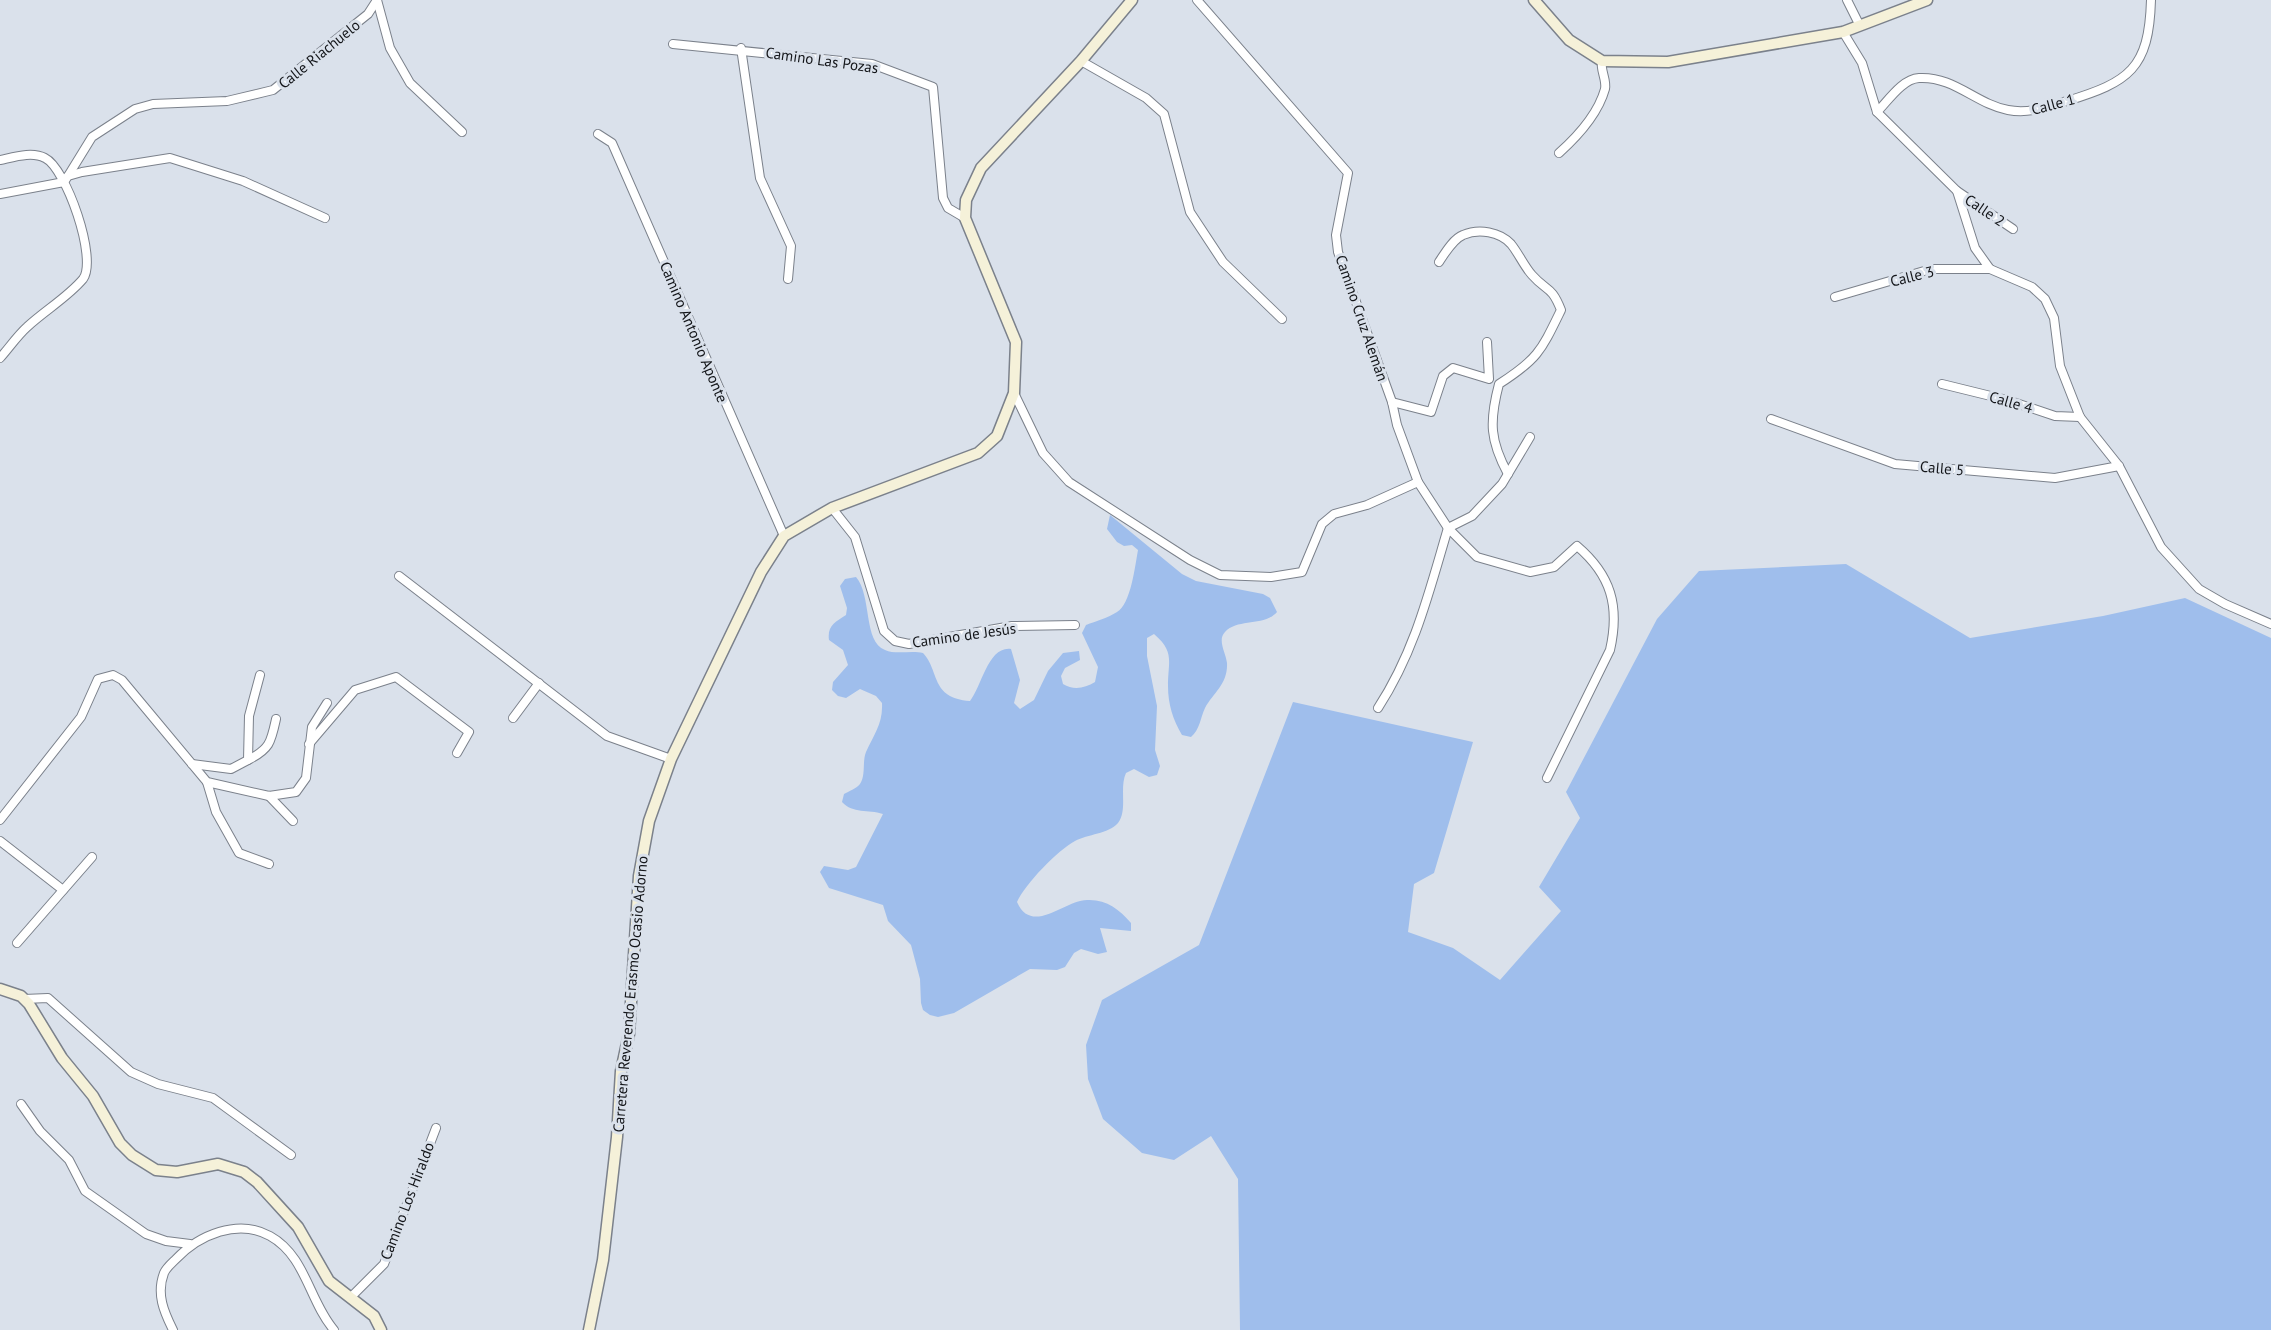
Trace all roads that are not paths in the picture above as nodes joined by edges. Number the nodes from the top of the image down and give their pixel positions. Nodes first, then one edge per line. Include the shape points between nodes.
1 (377, 0) edge
2 (1132, 0) edge
3 (1197, 0) edge
4 (1534, 0) edge
5 (1847, 0) edge
6 (1927, 0) edge
7 (2151, 0) edge
8 (1860, 26) junction
9 (1843, 32) junction
10 (673, 44) dead end
11 (741, 48) junction
12 (1081, 61) junction
13 (1602, 61) junction
14 (1878, 112) junction
15 (462, 132) dead end
16 (598, 134) dead end
17 (1559, 153) dead end
18 (0, 159) edge
19 (66, 179) junction
20 (1957, 191) junction
21 (0, 194) edge
22 (325, 218) dead end
23 (965, 218) junction
24 (2013, 229) dead end
25 (1439, 262) dead end
26 (1990, 269) junction
27 (788, 279) dead end
28 (1835, 297) dead end
29 (1282, 319) dead end
30 (1487, 342) dead end
31 (0, 358) edge
32 (1942, 384) dead end
33 (1014, 393) junction
34 (1392, 402) junction
35 (2080, 417) junction
36 (1771, 419) dead end
37 (1530, 438) dead end
38 (2119, 466) junction
39 (1508, 474) junction
40 (1418, 482) junction
41 (832, 508) junction
42 (1448, 528) junction
43 (784, 536) junction
44 (399, 576) dead end
45 (2271, 624) edge
46 (1075, 625) dead end
47 (260, 675) dead end
48 (539, 683) junction
49 (327, 702) dead end
50 (1378, 708) dead end
51 (513, 718) dead end
52 (276, 719) dead end
53 (308, 746) junction
54 (457, 753) dead end
55 (671, 759) junction
56 (248, 760) junction
57 (192, 764) junction
58 (1547, 778) dead end
59 (207, 782) junction
60 (268, 796) junction
61 (0, 820) edge
62 (293, 821) dead end
63 (0, 841) edge
64 (92, 857) dead end
65 (268, 864) dead end
66 (63, 890) junction
67 (17, 943) dead end
68 (0, 989) edge
69 (24, 999) junction
70 (21, 1104) dead end
71 (436, 1128) dead end
72 (291, 1155) dead end
73 (190, 1244) junction
74 (350, 1298) junction
75 (173, 1330) edge
76 (334, 1330) edge
77 (381, 1330) edge
78 (589, 1330) edge

1 - 15 street via 390,48 410,83
1 - 19 street, Calle Riachuelo via 368,14 273,90 227,100 135,109 92,137
2 - 12 street
3 - 34 street, Camino Cruz Alemán via 1348,173 1336,235 1338,252
4 - 13 street via 1569,40
5 - 8 street
6 - 8 street
7 - 14 street, Calle 1 via 2150,26 2138,62 2126,77 2099,91 2023,112 1991,106 1944,81 1919,77 1903,85
8 - 9 street
9 - 13 street via 1668,62
9 - 14 street via 1862,63
10 - 11 street, Camino Las Pozas
11 - 23 street, Camino Las Pozas via 872,64 933,87 943,198 948,208
11 - 27 street via 760,178 791,246
12 - 23 street via 981,168 966,200
12 - 29 street via 1146,98 1164,114 1190,212 1223,262
13 - 17 street via 1606,87 1599,102 1577,136
14 - 20 street, Calle 2
16 - 43 street, Camino Antonio Aponte via 612,143
18 - 19 street via 44,157
19 - 21 street
19 - 22 street via 170,158 243,181
19 - 31 street via 86,240 84,278 28,326
20 - 24 street, Calle 2
20 - 26 street via 1975,248
23 - 33 street, Carretera Reverendo Erasmo Ocasio Adorno via 1016,342
25 - 39 street via 1463,235 1499,234 1533,276 1553,292 1561,310 1539,354 1499,384 1491,428 1497,453
26 - 28 street, Calle 3 via 1931,269
26 - 35 street via 2032,287 2045,299 2054,318 2060,366
30 - 34 street via 1489,379 1453,368 1443,376 1431,412
32 - 35 street, Calle 4 via 2055,416
33 - 40 street via 1043,453 1069,482 1220,575 1270,577 1302,572 1322,524 1334,514
33 - 41 street, Carretera Reverendo Erasmo Ocasio Adorno via 997,436 978,453
34 - 40 street, Camino Cruz Alemán
35 - 38 street
36 - 38 street, Calle 5 via 1895,464 2055,478
37 - 39 street
38 - 45 street via 2161,547 2190,581 2225,604
39 - 42 street via 1472,516
40 - 42 street, Camino Cruz Alemán
41 - 43 street, Carretera Reverendo Erasmo Ocasio Adorno
41 - 46 street, Camino de Jesús via 855,537 884,631 895,641 909,644 1012,626
42 - 50 street via 1416,634 1399,675
42 - 58 street, Camino Cruz Alemán via 1477,557 1530,572 1554,567 1577,546 1594,561 1607,582 1615,628 1610,650
43 - 55 street, Carretera Reverendo Erasmo Ocasio Adorno via 761,572
44 - 48 street
47 - 56 street via 249,716
48 - 51 street
48 - 55 street via 607,736
49 - 53 street via 312,728
52 - 56 street via 272,740 263,753
53 - 54 street via 356,690 396,676 469,732
53 - 60 street via 306,778 296,792
55 - 78 street, Carretera Reverendo Erasmo Ocasio Adorno via 649,821 639,876 617,1137 603,1260
56 - 57 street via 231,769
57 - 59 street
57 - 61 street via 122,680 105,675 98,679 81,717
59 - 60 street
59 - 65 street via 216,812 239,853
60 - 62 street
63 - 66 street
64 - 66 street
66 - 67 street
68 - 69 street
69 - 72 street via 48,998 131,1072 158,1084 213,1098
69 - 74 street via 62,1058 93,1096 120,1143 132,1155 156,1170 177,1172 218,1164 244,1172 298,1227 320,1270
70 - 73 street via 40,1131 69,1160 85,1191 146,1234
71 - 74 street, Camino Los Hiraldo via 384,1264
73 - 75 street via 165,1271 160,1290 162,1306
73 - 76 street via 230,1228 249,1228 271,1236 291,1254
74 - 77 street via 374,1316

